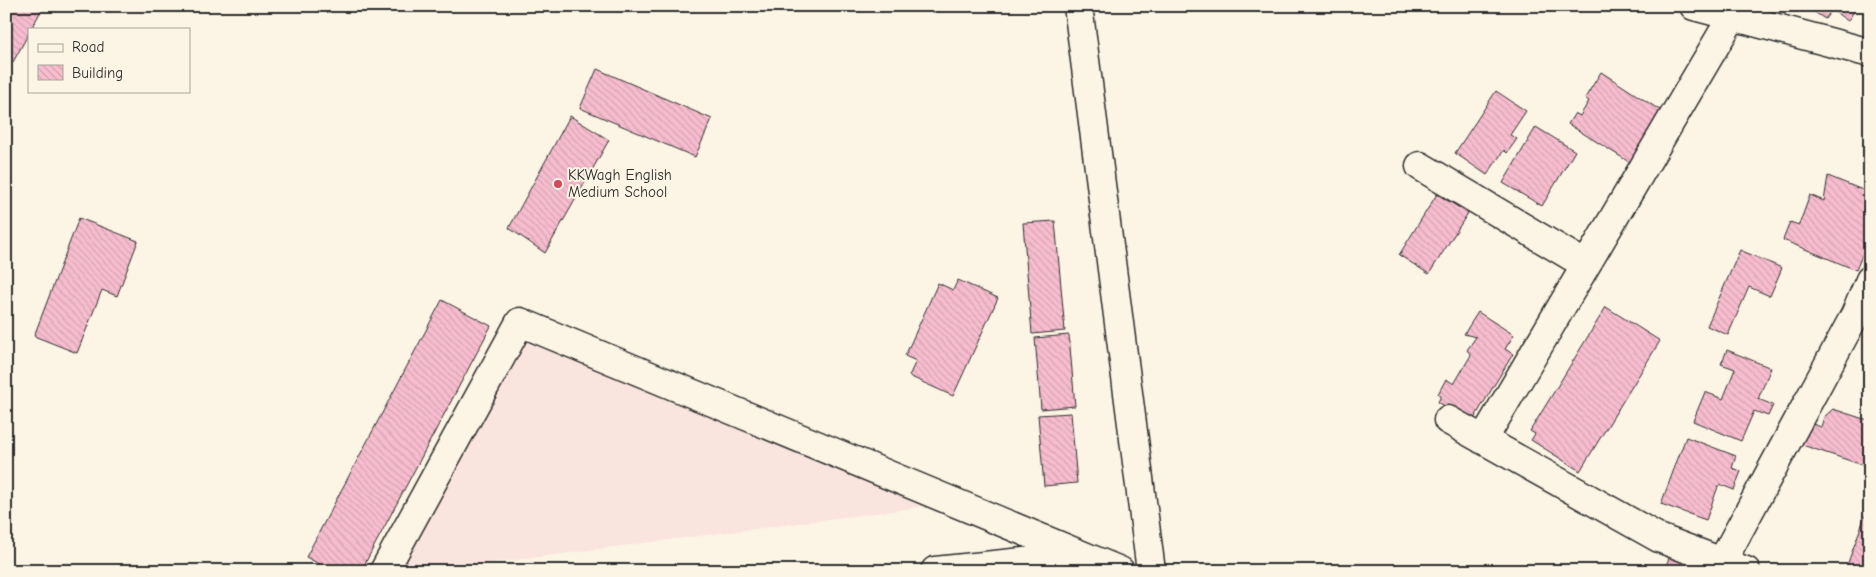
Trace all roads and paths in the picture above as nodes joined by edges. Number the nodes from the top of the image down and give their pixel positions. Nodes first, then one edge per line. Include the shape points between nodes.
1 (1078, 6) edge
2 (1694, 6) edge
3 (1732, 17) junction
4 (1868, 49) edge
5 (1420, 166) dead end
6 (1586, 265) junction
7 (1870, 280) edge
8 (1863, 319) edge
9 (1448, 420) dead end
10 (1483, 440) junction
11 (1086, 556) junction
12 (1719, 566) edge
13 (384, 571) edge
14 (935, 571) edge
15 (1120, 571) edge
16 (1151, 571) edge
17 (1746, 571) edge

1 - 16 street
2 - 3 street
3 - 4 street
3 - 6 street
5 - 6 street
6 - 10 street
7 - 8 street
8 - 12 street
9 - 10 street
10 - 12 street via 1659,538
11 - 13 street via 520,322
11 - 14 street
11 - 15 street
12 - 17 street

